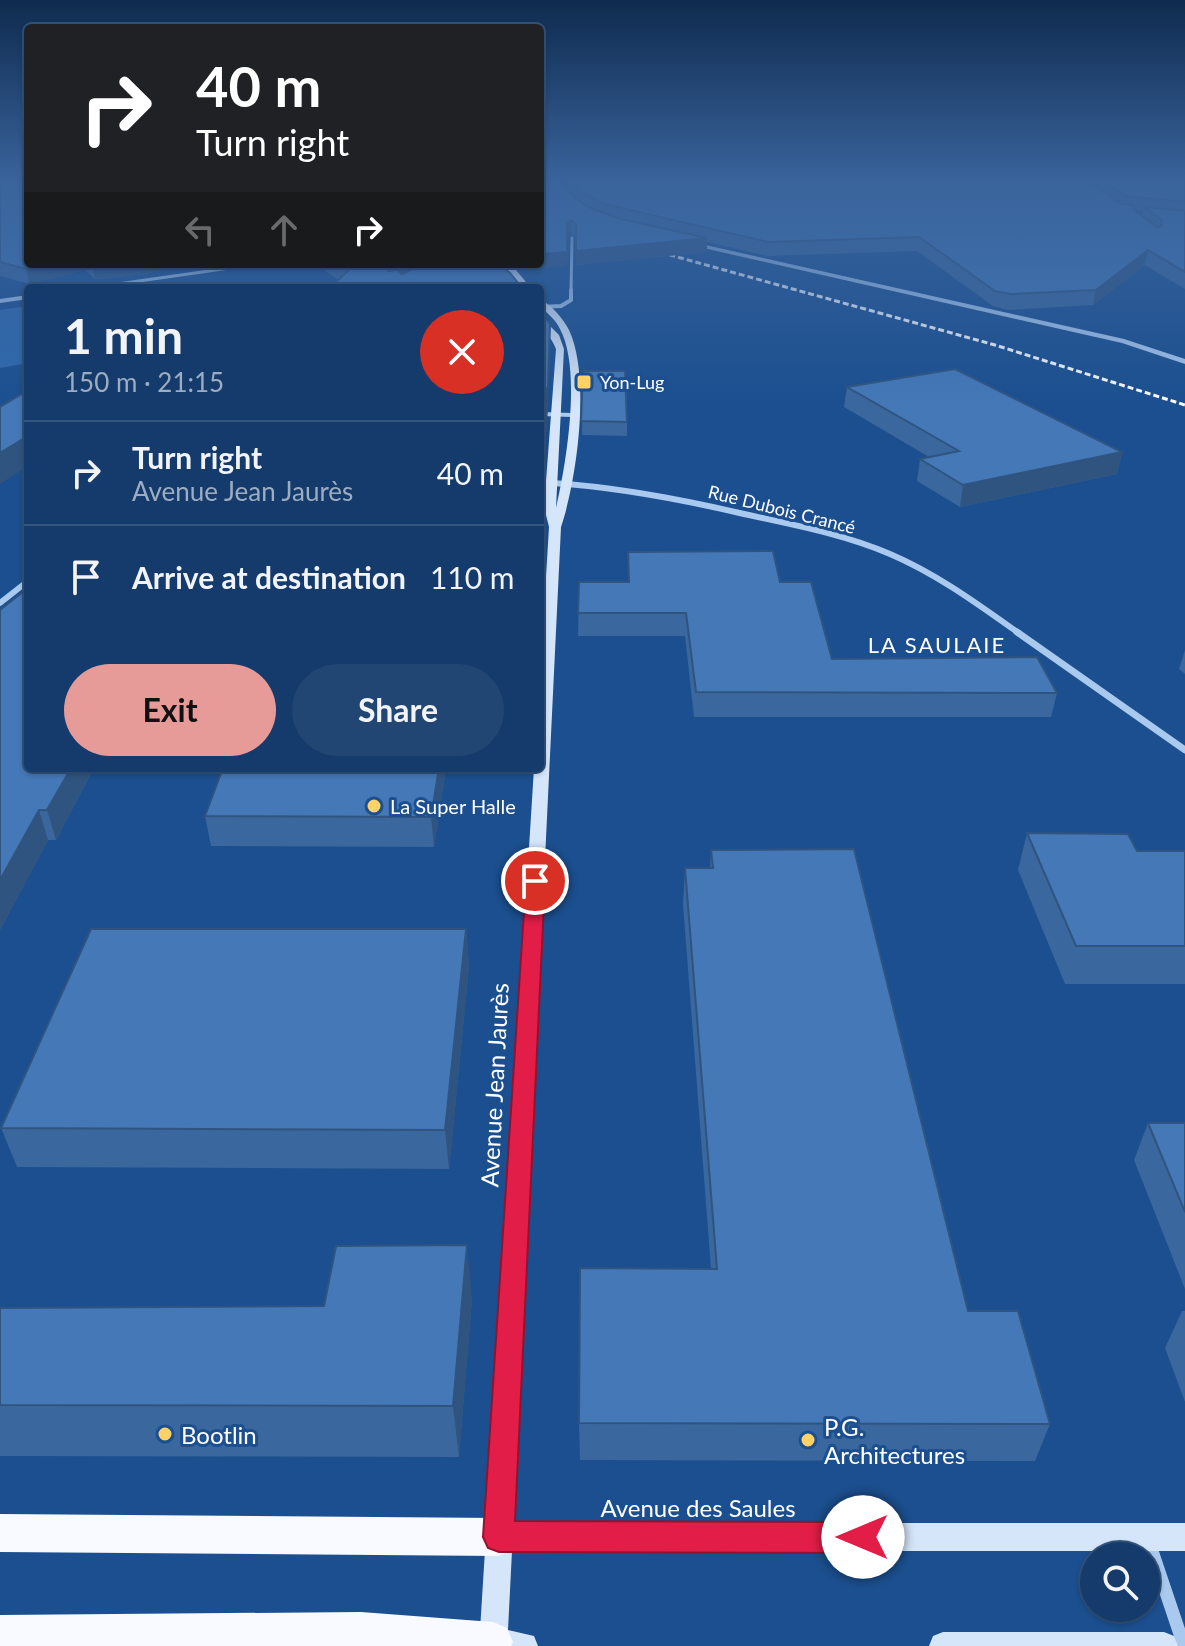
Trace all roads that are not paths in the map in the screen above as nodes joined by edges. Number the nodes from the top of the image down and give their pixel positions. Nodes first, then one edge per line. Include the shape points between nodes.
1 (572, 255) edge
2 (737, 255) edge
3 (230, 268) edge
4 (432, 268) edge
5 (497, 268) edge
6 (510, 268) edge
7 (420, 275) edge
8 (118, 284) edge
9 (516, 284) edge
10 (524, 284) edge
11 (24, 298) edge
12 (0, 301) edge
13 (544, 305) edge
14 (544, 307) edge
15 (544, 323) edge
16 (1185, 362) edge
17 (544, 414) edge
18 (556, 414) junction
19 (572, 415) junction
20 (552, 483) junction
21 (569, 484) junction
22 (555, 527) junction
23 (24, 584) edge
24 (0, 603) edge
25 (544, 725) edge
26 (1185, 750) edge
27 (541, 772) edge
28 (0, 1533) edge
29 (499, 1537) junction
30 (1147, 1537) junction
31 (1185, 1537) edge
32 (0, 1635) edge
33 (503, 1645) edge
34 (943, 1646) edge
35 (1164, 1646) edge
36 (1184, 1646) edge

1 - 13 street via 571,300
2 - 16 street via 1109,338
3 - 8 street
4 - 7 street
5 - 9 street
6 - 10 main road
11 - 12 street
14 - 19 main road, Avenue Jean Jaurès via 568,336
15 - 18 main road, Avenue Jean Jaurès via 559,343
17 - 18 street
18 - 19 street
18 - 20 main road, Avenue Jean Jaurès
19 - 21 main road, Avenue Jean Jaurès
20 - 21 street, Rue Dubois Crancé
20 - 22 main road, Avenue Jean Jaurès
21 - 22 main road, Avenue Jean Jaurès
21 - 26 street, Rue Dubois Crancé via 669,497 832,533 892,555 961,592
22 - 25 main road, Avenue Jean Jaurès
23 - 24 street
27 - 29 main road, Avenue Jean Jaurès
28 - 29 highway
29 - 30 main road, Avenue des Saules
29 - 33 main road, Avenue Jean Jaurès
30 - 31 main road, Avenue des Saules
30 - 36 street
32 - 33 highway via 361,1632
34 - 35 main road

